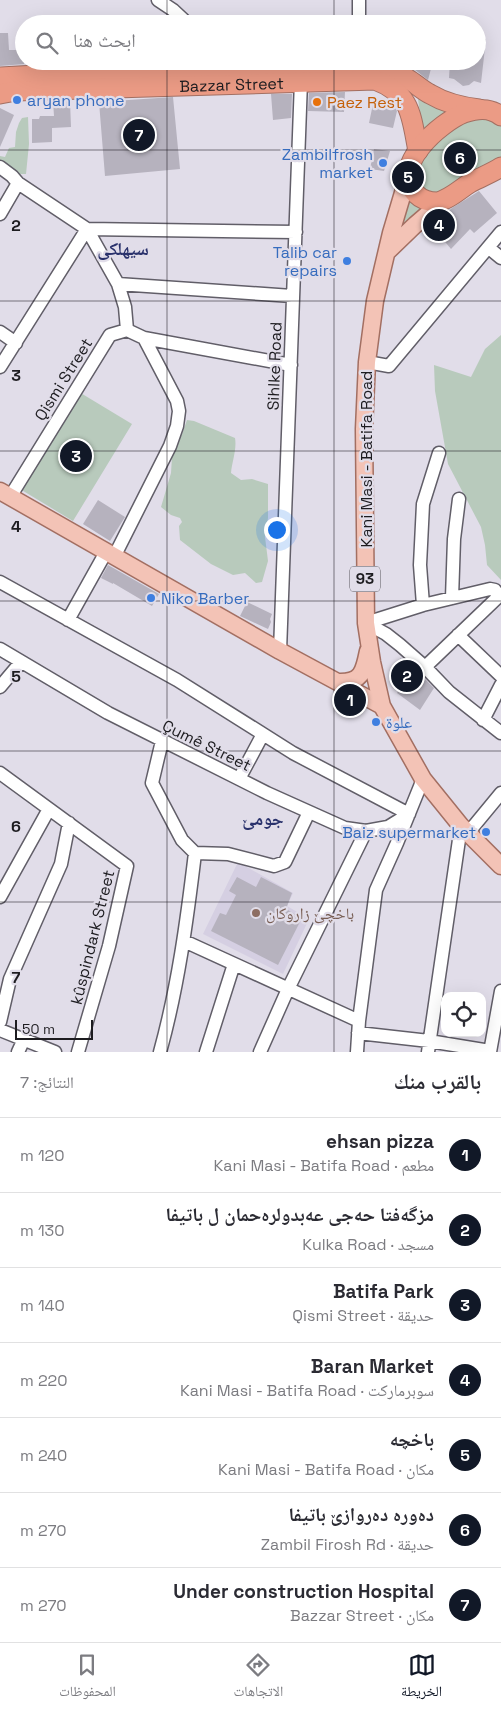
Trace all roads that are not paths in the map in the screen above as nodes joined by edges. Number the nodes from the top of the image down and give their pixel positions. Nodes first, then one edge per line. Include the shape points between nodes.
1 (158, 0) edge
2 (359, 0) edge
3 (178, 15) edge
4 (359, 15) edge
5 (174, 70) edge
6 (389, 70) edge
7 (0, 77) edge
8 (91, 81) junction
9 (301, 81) junction
10 (0, 94) edge
11 (492, 111) edge
12 (418, 150) junction
13 (0, 167) edge
14 (497, 172) edge
15 (408, 176) junction
16 (18, 183) junction
17 (444, 200) junction
18 (0, 214) edge
19 (87, 229) junction
20 (296, 232) junction
21 (501, 232) edge
22 (489, 248) junction
23 (387, 252) junction
24 (501, 258) edge
25 (118, 284) junction
26 (292, 296) junction
27 (127, 330) junction
28 (0, 332) edge
29 (144, 338) junction
30 (16, 343) junction
31 (367, 362) junction
32 (291, 364) junction
33 (0, 367) edge
34 (439, 454) dead end
35 (5, 494) edge
36 (459, 499) dead end
37 (110, 554) junction
38 (0, 582) edge
39 (452, 598) junction
40 (423, 605) junction
41 (68, 620) junction
42 (366, 623) junction
43 (458, 636) junction
44 (370, 640) junction
45 (0, 649) edge
46 (280, 652) junction
47 (21, 662) junction
48 (425, 667) junction
49 (501, 676) edge
50 (338, 682) junction
51 (501, 685) edge
52 (0, 687) edge
53 (382, 706) junction
54 (483, 720) junction
55 (501, 733) edge
56 (263, 734) junction
57 (162, 741) junction
58 (0, 773) edge
59 (239, 779) junction
60 (423, 779) junction
61 (501, 794) edge
62 (49, 808) junction
63 (309, 812) junction
64 (409, 814) junction
65 (69, 823) junction
66 (464, 829) junction
67 (366, 831) junction
68 (195, 853) junction
69 (499, 860) edge
70 (0, 897) edge
71 (184, 941) junction
72 (234, 964) junction
73 (288, 989) junction
74 (501, 991) edge
75 (0, 1022) edge
76 (359, 1027) junction
77 (0, 1030) edge
78 (24, 1039) junction
79 (429, 1047) edge
80 (490, 1051) edge
81 (18, 1052) edge
82 (56, 1052) edge
83 (78, 1052) edge
84 (160, 1052) edge
85 (206, 1052) edge
86 (260, 1052) edge
87 (357, 1052) edge

1 - 3 street
2 - 4 street
5 - 8 highway, Bazzar Street
6 - 11 highway, Bazzar Street via 446,102
7 - 8 highway, Bazzar Street
8 - 9 highway, Bazzar Street
8 - 10 highway, Bazzar Street
9 - 12 highway, Bazzar Street via 375,80 389,85 409,107
9 - 20 street, Sihlke Road
11 - 12 highway via 457,116 431,134
12 - 15 highway
13 - 16 street
14 - 17 highway
15 - 17 highway via 413,192 420,198 436,202
15 - 23 main road, Kani Masi - Batifa Road / 93
16 - 18 street
16 - 19 street
17 - 23 main road
19 - 20 street
19 - 25 street
19 - 30 street
20 - 26 street, Sihlke Road
21 - 22 street
22 - 24 street
22 - 31 street via 389,366
23 - 31 main road, Kani Masi - Batifa Road / 93 via 375,301
25 - 26 street
25 - 27 street via 125,306
26 - 32 street, Sihlke Road
27 - 29 street
27 - 35 street, Qismi Street via 110,335
28 - 30 street
29 - 32 street
29 - 37 street via 177,402 177,426 170,446
30 - 33 street
31 - 42 main road, Kani Masi - Batifa Road / 93 via 364,429
32 - 46 street, Sihlke Road
34 - 40 street via 423,504 420,565
35 - 37 main road
36 - 39 street
37 - 41 street
37 - 46 main road
38 - 41 street
39 - 40 street
39 - 43 street via 490,589 498,595
40 - 42 street
41 - 56 street via 177,680
42 - 44 main road, Kani Masi - Batifa Road / 93
42 - 48 street via 386,634
43 - 48 street
43 - 49 street
44 - 50 main road via 361,675 354,681
44 - 53 main road, Kani Masi - Batifa Road / 93
45 - 47 street, Çumê Street
46 - 50 main road
47 - 52 street
47 - 57 street, Çumê Street
48 - 54 street
50 - 53 main road
51 - 54 street
53 - 60 main road, Kani Masi - Batifa Road / 93
54 - 55 street
56 - 59 street
56 - 64 street
57 - 59 street, Çumê Street
57 - 68 street via 152,784 182,840
58 - 62 street, kûspindark Street
59 - 63 street, Çumê Street
60 - 64 street
60 - 66 main road, Kani Masi - Batifa Road / 93
61 - 66 street
62 - 65 street, kûspindark Street
62 - 70 street
63 - 67 street, Çumê Street via 344,828
63 - 68 street via 285,862 274,866 228,854
64 - 67 street, Çumê Street via 388,827
64 - 76 street via 376,890
65 - 75 street via 61,864 10,979
65 - 83 street, kûspindark Street via 127,866
66 - 69 main road, Kani Masi - Batifa Road / 93
66 - 79 street
67 - 73 street
68 - 71 street
71 - 72 street
71 - 84 street
72 - 73 street
72 - 85 street
73 - 76 street
73 - 86 street
74 - 80 street
76 - 79 street
76 - 87 street
77 - 78 street
78 - 81 street
78 - 82 street
79 - 80 street

